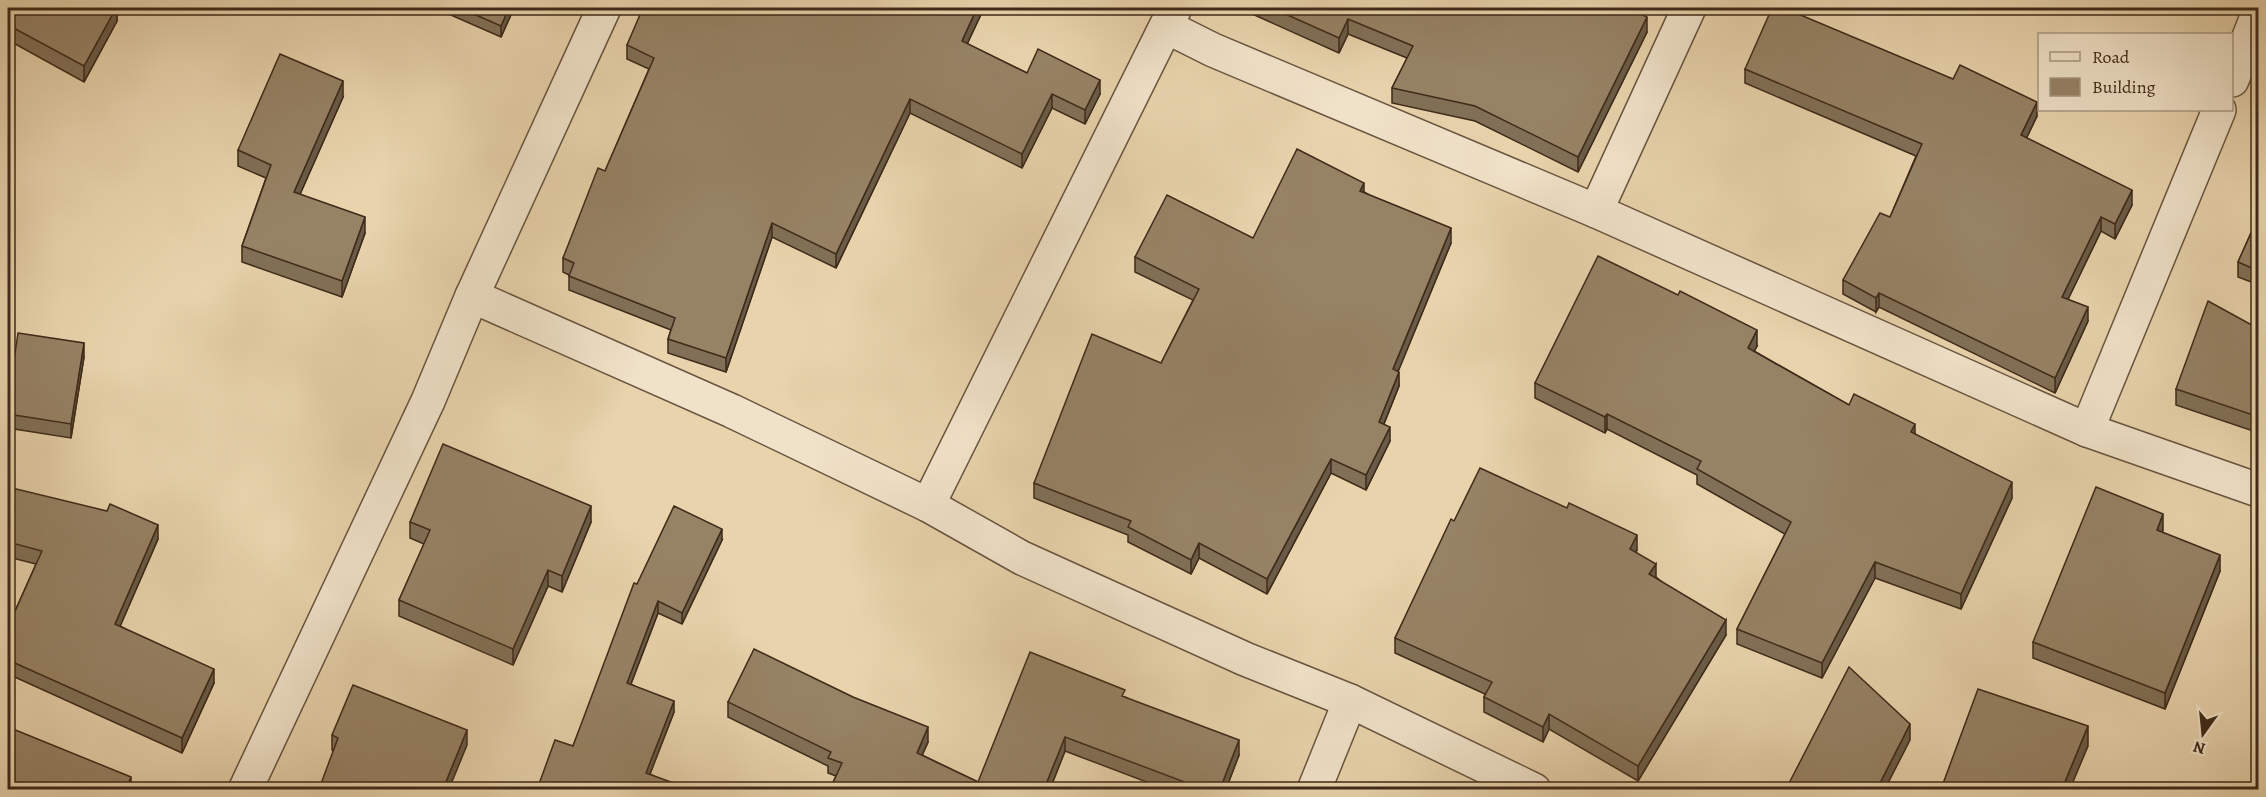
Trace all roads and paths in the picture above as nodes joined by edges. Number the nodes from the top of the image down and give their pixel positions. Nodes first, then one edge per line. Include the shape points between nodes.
1 (604, 8) edge
2 (1689, 8) edge
3 (2259, 14) edge
4 (1171, 17) edge
5 (2233, 78) edge
6 (2219, 111) edge
7 (1596, 211) junction
8 (472, 296) junction
9 (2087, 430) junction
10 (2259, 490) edge
11 (927, 505) junction
12 (1350, 701) junction
13 (245, 789) edge
14 (1314, 789) edge
15 (1534, 789) edge

1 - 8 street
2 - 7 street
3 - 5 street
4 - 7 street via 1212,50
4 - 11 street
6 - 9 street
7 - 9 street
8 - 11 street via 732,411
8 - 13 street
9 - 10 street
11 - 12 street via 1022,558 1245,659
12 - 14 street
12 - 15 street

